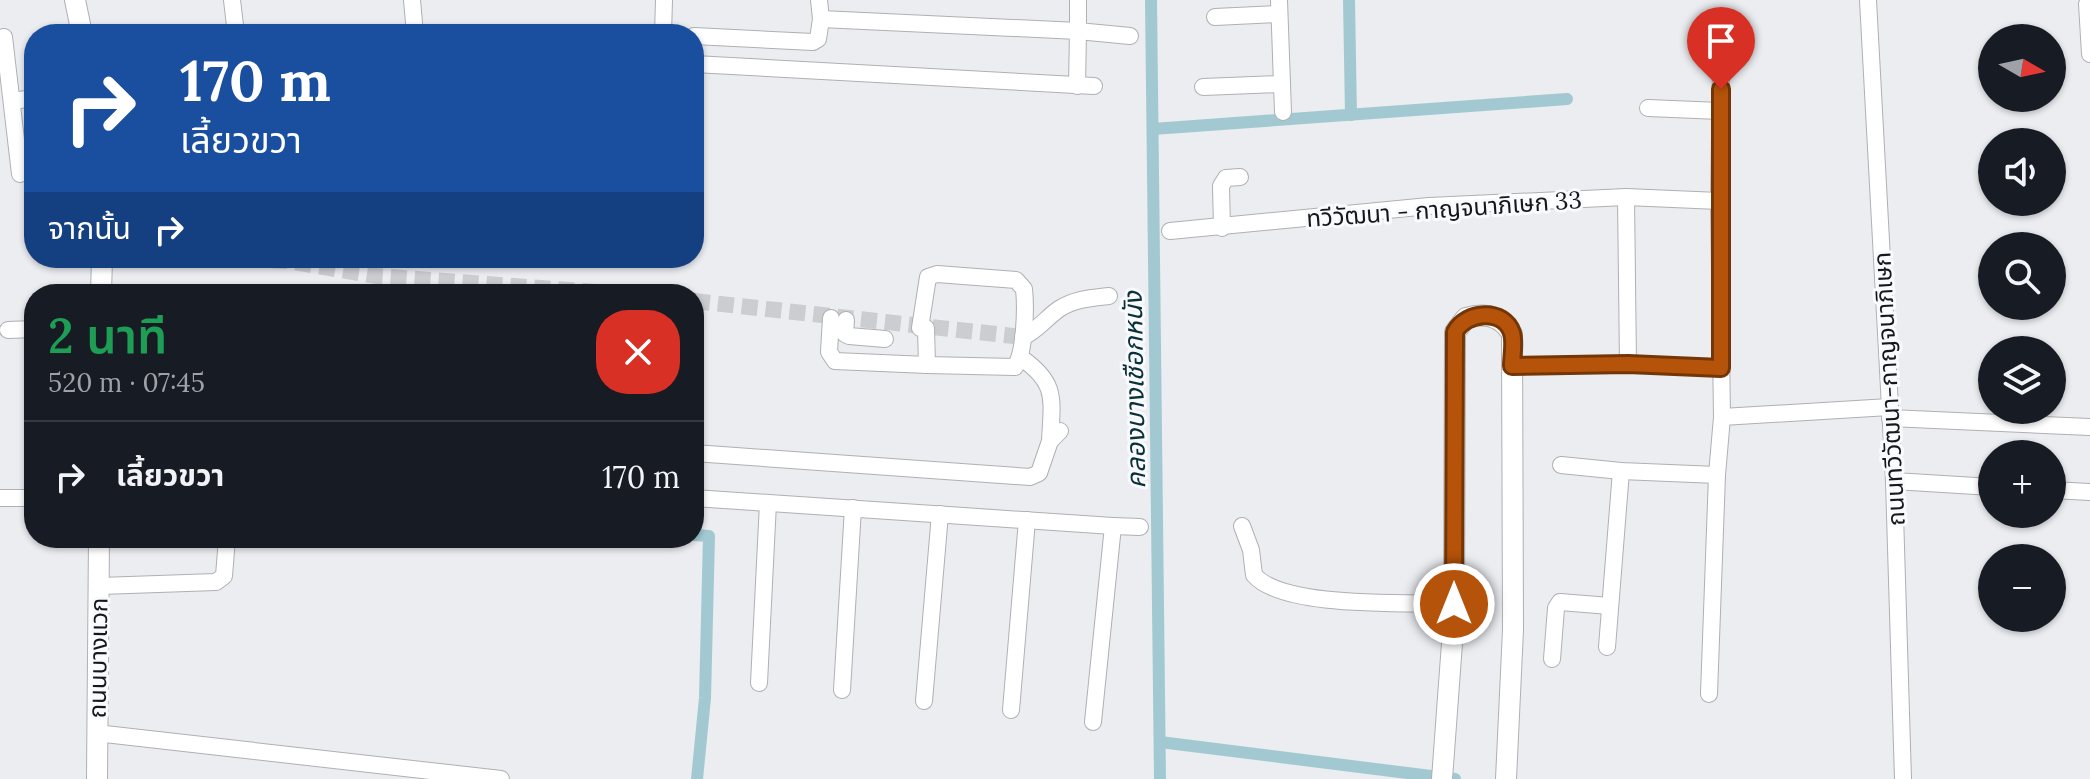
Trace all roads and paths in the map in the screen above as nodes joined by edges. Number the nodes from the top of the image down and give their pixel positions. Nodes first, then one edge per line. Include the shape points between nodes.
1 (75, 0) edge
2 (232, 0) edge
3 (412, 0) edge
4 (664, 0) edge
5 (819, 0) edge
6 (1078, 0) edge
7 (1868, 0) edge
8 (2087, 4) dead end
9 (1279, 7) edge
10 (1215, 17) dead end
11 (821, 19) junction
12 (80, 24) edge
13 (235, 24) edge
14 (414, 24) edge
15 (663, 24) edge
16 (1078, 31) junction
17 (704, 36) edge
18 (1130, 36) dead end
19 (4, 37) dead end
20 (778, 40) junction
21 (2090, 54) edge
22 (704, 64) edge
23 (776, 68) junction
24 (1721, 68) dead end
25 (1281, 84) junction
26 (1203, 87) dead end
27 (24, 99) edge
28 (12, 101) junction
29 (1648, 108) dead end
30 (1720, 111) junction
31 (1283, 112) dead end
32 (20, 174) dead end
33 (1240, 177) dead end
34 (1626, 197) junction
35 (1719, 201) junction
36 (1222, 228) junction
37 (1170, 231) dead end
38 (1109, 296) dead end
39 (24, 329) edge
40 (8, 330) dead end
41 (1023, 337) junction
42 (885, 339) dead end
43 (1020, 357) junction
44 (1628, 364) junction
45 (927, 365) junction
46 (1512, 366) junction
47 (1721, 368) junction
48 (1889, 413) junction
49 (1722, 417) junction
50 (2090, 427) edge
51 (704, 454) edge
52 (1561, 465) dead end
53 (1621, 471) junction
54 (1717, 475) junction
55 (1894, 481) junction
56 (1978, 486) edge
57 (2066, 491) edge
58 (2090, 492) edge
59 (0, 498) edge
60 (24, 498) edge
61 (704, 499) edge
62 (768, 503) junction
63 (853, 508) junction
64 (940, 514) junction
65 (1027, 520) junction
66 (1113, 526) junction
67 (1242, 526) dead end
68 (1140, 527) dead end
69 (99, 548) edge
70 (226, 548) edge
71 (100, 586) junction
72 (1454, 604) junction
73 (1610, 606) junction
74 (1607, 647) dead end
75 (1552, 659) dead end
76 (759, 683) dead end
77 (842, 690) dead end
78 (1709, 694) dead end
79 (924, 701) dead end
80 (1011, 710) dead end
81 (1093, 722) dead end
82 (96, 733) junction
83 (1443, 769) edge
84 (1506, 774) edge
85 (97, 779) edge
86 (501, 779) edge
87 (1903, 779) edge

1 - 12 main road
2 - 13 street
3 - 14 street
4 - 15 street
5 - 11 street
6 - 16 street
7 - 48 street, ถนนทวีวัฒนา-กาญจนาภิเษก
8 - 21 street
9 - 10 street
9 - 25 street
11 - 16 street
11 - 20 street via 813,42
16 - 18 street
16 - 23 street via 1086,86
17 - 20 street
19 - 28 street
20 - 23 street
22 - 23 street
24 - 30 street
25 - 26 street
25 - 31 street
27 - 28 street
28 - 32 street
29 - 30 street
30 - 35 street
33 - 36 street via 1226,178 1221,186
34 - 35 street, ทวีวัฒนา - กาญจนาภิเษก 33
34 - 36 street, ทวีวัฒนา - กาญจนาภิเษก 33 via 1429,206
34 - 44 street
35 - 47 street
36 - 37 street, ทวีวัฒนา - กาญจนาภิเษก 33
38 - 41 street via 1077,300
39 - 40 street
41 - 43 street
41 - 45 street via 1020,282 928,277 923,328
42 - 45 street via 849,336 838,319 829,352 835,361
43 - 45 street via 1010,369
43 - 51 street via 1039,370 1053,396 1055,436 1039,473 1030,477
44 - 46 street
44 - 47 street
46 - 72 main road via 1512,334 1503,321 1486,315 1466,318 1455,332
46 - 84 main road via 1513,630
47 - 49 street
48 - 49 street
48 - 50 street
48 - 55 street, ถนนทวีวัฒนา-กาญจนาภิเษก
49 - 54 street
52 - 53 street
53 - 54 street
53 - 73 street
54 - 78 street
55 - 56 street
55 - 87 street, ถนนทวีวัฒนา-กาญจนาภิเษก
57 - 58 street
59 - 60 street
61 - 62 street
62 - 63 street
62 - 76 street
63 - 64 street
63 - 77 street
64 - 65 street
64 - 79 street
65 - 66 street
65 - 80 street
66 - 68 street
66 - 81 street
67 - 72 street via 1254,575 1264,584 1309,599
69 - 71 main road, ถนนบางแวก
70 - 71 street via 224,576 216,582
71 - 82 main road, ถนนบางแวก
72 - 83 main road
73 - 74 street
73 - 75 street via 1560,602
82 - 85 main road, ถนนบางแวก
82 - 86 street

